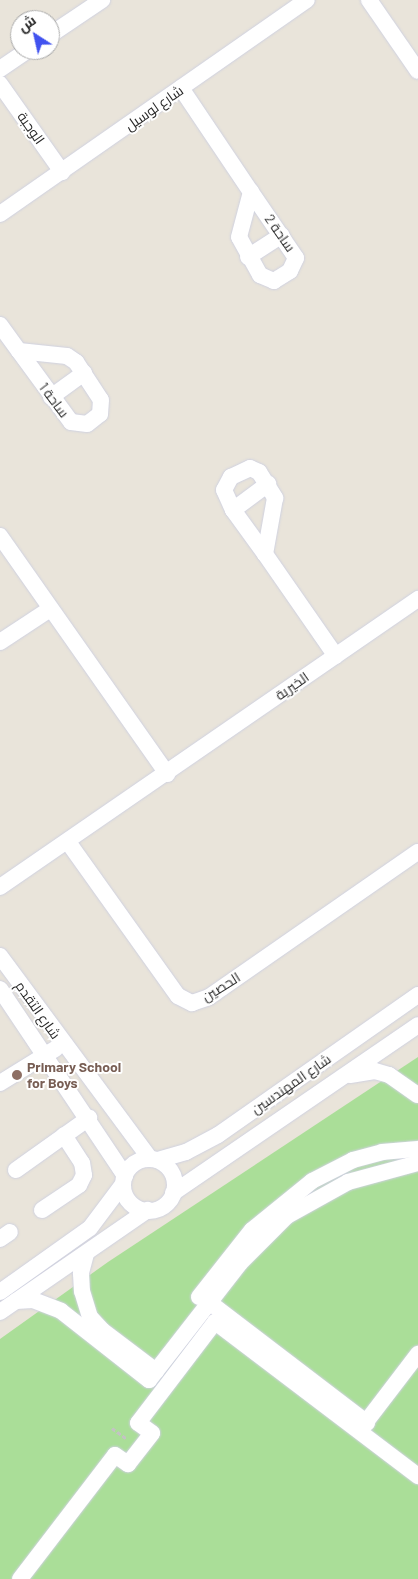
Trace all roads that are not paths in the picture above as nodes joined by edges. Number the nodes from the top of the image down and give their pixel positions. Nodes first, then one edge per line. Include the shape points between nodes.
1 (102, 0) edge
2 (307, 0) edge
3 (369, 0) edge
4 (60, 28) edge
5 (13, 60) edge
6 (0, 69) edge
7 (418, 71) edge
8 (0, 84) edge
9 (181, 88) junction
10 (62, 172) junction
11 (251, 192) junction
12 (0, 214) edge
13 (282, 235) junction
14 (248, 256) junction
15 (0, 325) edge
16 (18, 352) junction
17 (84, 373) junction
18 (51, 397) junction
19 (268, 484) junction
20 (233, 510) junction
21 (0, 536) edge
22 (265, 554) junction
23 (418, 599) edge
24 (50, 609) junction
25 (0, 642) edge
26 (336, 656) junction
27 (166, 774) junction
28 (68, 842) junction
29 (418, 852) edge
30 (0, 887) edge
31 (0, 956) edge
32 (0, 989) edge
33 (415, 1002) edge
34 (418, 1025) edge
35 (62, 1044) junction
36 (46, 1055) junction
37 (343, 1076) junction
38 (0, 1083) edge
39 (418, 1095) edge
40 (89, 1118) junction
41 (64, 1135) junction
42 (418, 1149) edge
43 (154, 1160) junction
44 (418, 1163) edge
45 (16, 1170) dead end
46 (124, 1180) junction
47 (173, 1193) junction
48 (42, 1210) dead end
49 (148, 1210) junction
50 (86, 1254) junction
51 (2, 1288) edge
52 (16, 1301) junction
53 (209, 1302) junction
54 (0, 1312) edge
55 (418, 1354) edge
56 (152, 1368) junction
57 (366, 1422) junction
58 (418, 1462) edge
59 (418, 1476) edge
60 (20, 1579) edge

1 - 4 street
2 - 9 street, شارع لوسيل
3 - 7 street
5 - 6 street
8 - 10 street, الوجبة
9 - 10 street, شارع لوسيل
9 - 11 street, ساحة 2
10 - 12 street, شارع لوسيل
11 - 13 street, ساحة 2
11 - 14 street, ساحة 2 via 239,237
13 - 14 street
13 - 14 street, ساحة 2 via 296,258 290,271 282,277 266,280
15 - 16 street, ساحة 1
16 - 17 street, ساحة 1 via 67,356
16 - 18 street, ساحة 1
17 - 18 street
17 - 18 street, ساحة 1 via 101,400 100,414 94,421 70,422
19 - 20 street
19 - 20 street via 259,472 250,468 231,477 224,490
19 - 22 street via 275,504
20 - 22 street
21 - 24 street
22 - 26 street
23 - 26 street, الخيرية
24 - 25 street
24 - 27 street
26 - 27 street, الخيرية
27 - 28 street, الخيرية
28 - 29 street, الحصين via 175,992 184,1002 192,1003 209,997
28 - 30 street, الخيرية
31 - 35 street, شارع التقدم
32 - 36 street, شارع التقدم
33 - 43 street, شارع المهندسين via 218,1135 186,1152
34 - 37 street, شارع المهندسين
35 - 36 street
35 - 43 street, شارع التقدم
36 - 38 street
36 - 40 street, شارع التقدم
37 - 39 street via 374,1071 389,1075
37 - 47 street, شارع المهندسين
40 - 41 street
40 - 46 street, شارع التقدم
41 - 45 street
41 - 48 street via 82,1163 84,1175 79,1185
42 - 56 street via 382,1152 353,1160 312,1181 284,1201 252,1230 230,1256
43 - 46 street via 135,1163
43 - 47 street via 171,1170 175,1186
44 - 53 street via 348,1182 306,1204 263,1238
46 - 49 street via 133,1205
46 - 51 street via 90,1228
47 - 49 street via 163,1206
49 - 50 street
50 - 52 street
50 - 56 street via 81,1273 82,1291 90,1317
52 - 54 street
52 - 56 street via 33,1300 61,1311 149,1380
53 - 56 street
53 - 57 street
55 - 57 street
57 - 58 street
59 - 60 street via 215,1322 138,1423 152,1433 128,1464 115,1455

